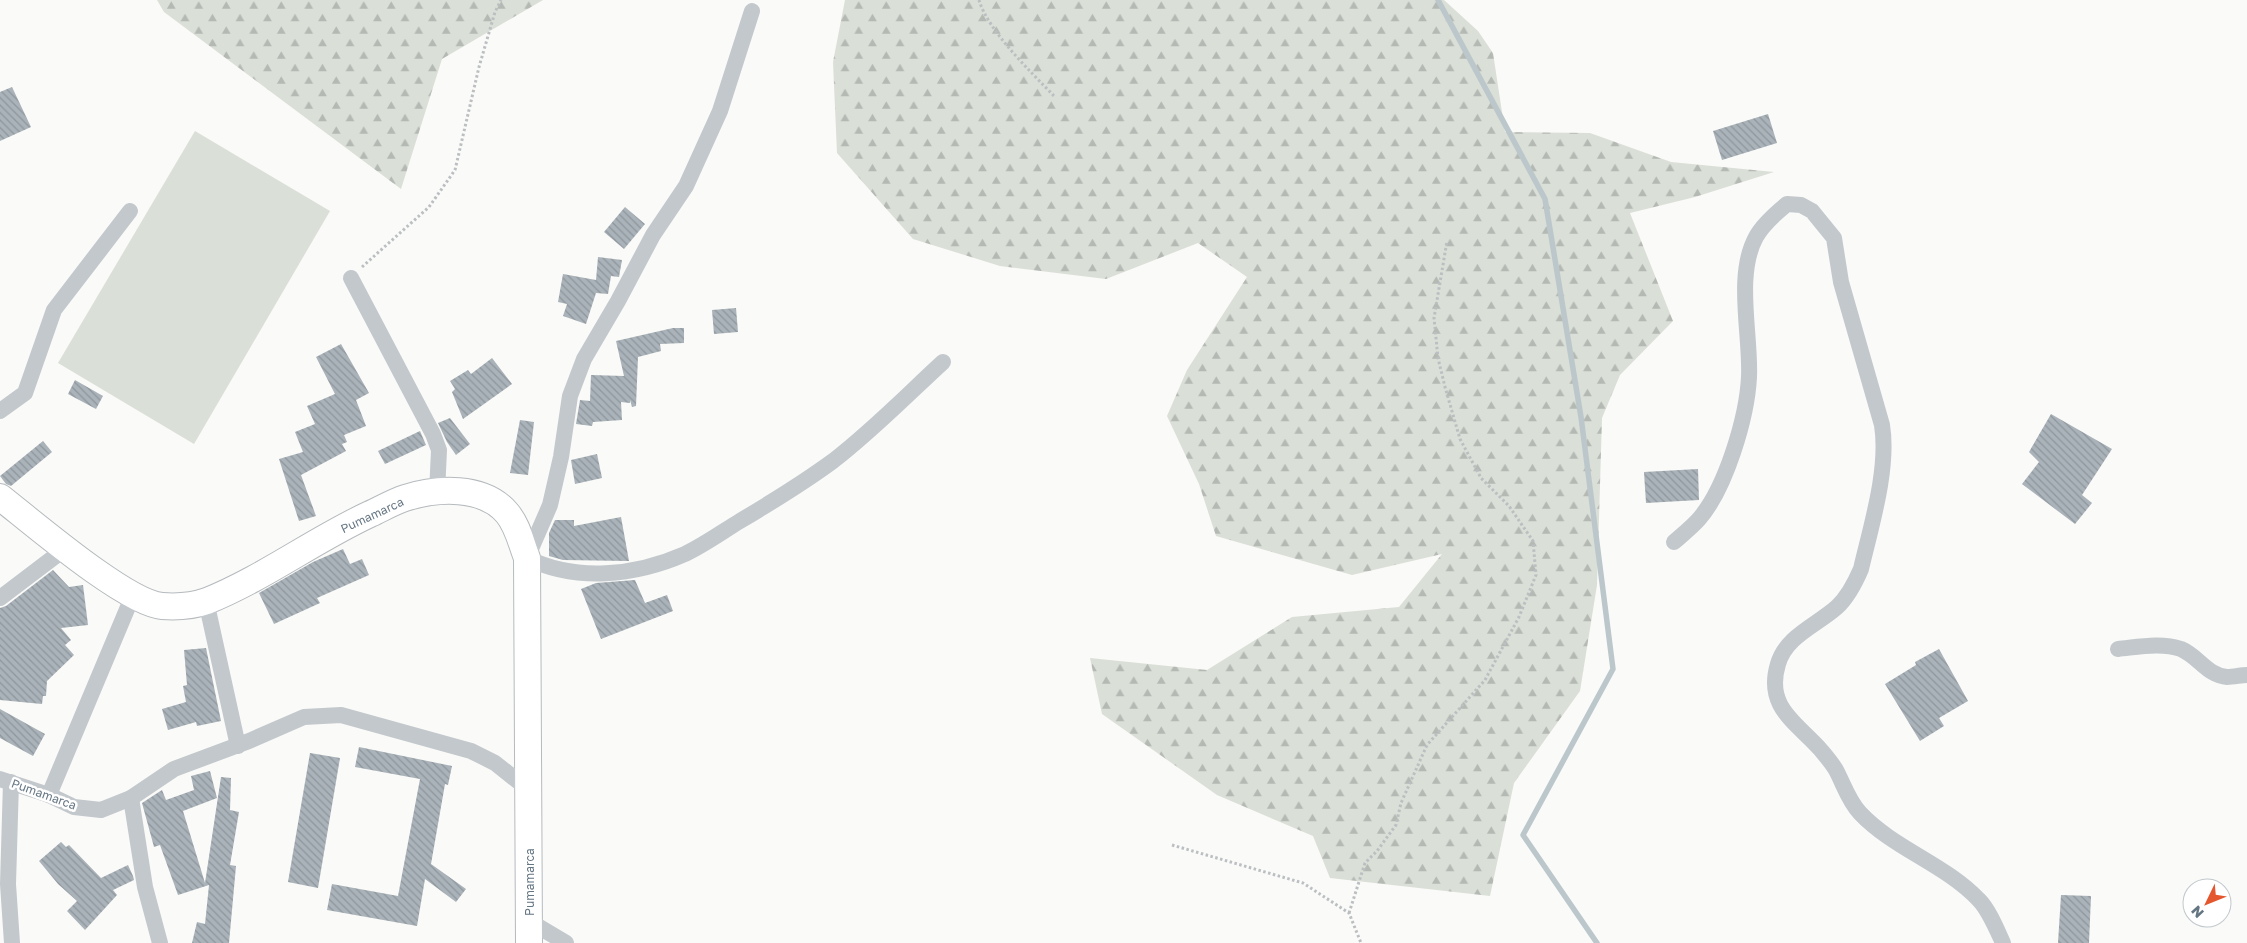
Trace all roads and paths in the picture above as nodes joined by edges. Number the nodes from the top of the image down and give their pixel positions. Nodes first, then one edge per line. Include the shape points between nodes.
1 (501, 0) edge
2 (979, 0) edge
3 (752, 10) dead end
4 (1054, 96) dead end
5 (130, 211) dead end
6 (1447, 241) dead end
7 (351, 278) joint
8 (943, 362) dead end
9 (0, 411) edge
10 (437, 493) junction
11 (0, 497) edge
12 (1674, 542) dead end
13 (66, 548) junction
14 (527, 558) junction
15 (133, 595) junction
16 (0, 598) edge
17 (206, 601) junction
18 (2118, 649) dead end
19 (2247, 675) edge
20 (238, 746) junction
21 (6, 780) edge
22 (529, 790) junction
23 (49, 795) junction
24 (131, 798) junction
25 (1172, 845) dead end
26 (1349, 913) junction
27 (529, 932) edge
28 (12, 943) edge
29 (160, 943) edge
30 (566, 943) edge
31 (1361, 943) edge
32 (2003, 943) edge

1 - 7 path via 479,67 455,170 429,207
2 - 4 path via 982,11 1012,52
3 - 14 street via 720,111 686,186 653,235 584,359 570,396 550,505
5 - 9 street via 54,310 25,393
6 - 26 path via 1434,318 1445,387 1460,440 1481,478 1508,506 1534,541 1536,575 1519,617 1485,680 1427,745 1401,803 1396,825 1364,863
7 - 10 street via 433,434 439,450
8 - 14 street via 833,461 686,554 643,568 594,574 545,567
10 - 14 main road, Pumamarca via 462,491 490,499 507,512 516,526
10 - 17 main road, Pumamarca via 405,498
11 - 13 main road, Pumamarca
12 - 32 street via 1700,518 1718,490 1743,416 1749,377 1745,298 1749,258 1756,237 1787,204 1801,205 1812,211 1834,238 1841,282 1878,410 1884,456 1856,583 1838,606 1806,628 1787,648 1778,662 1775,692 1778,703 1836,769 1860,813 1896,843 1952,877 1980,901
13 - 15 main road, Pumamarca
13 - 16 street
14 - 22 main road, Pumamarca
15 - 17 main road, Pumamarca via 162,606
15 - 23 street
17 - 20 street
18 - 19 street via 2176,648 2190,654 2218,675
20 - 22 street, Pumamarca via 304,717 341,715 471,750 496,763
20 - 24 street, Pumamarca via 174,769
21 - 23 street, Pumamarca
21 - 28 street
22 - 27 main road, Pumamarca
23 - 24 street, Pumamarca via 74,807 101,810
24 - 29 street via 145,887
25 - 26 path via 1303,883
26 - 31 path
27 - 30 street

